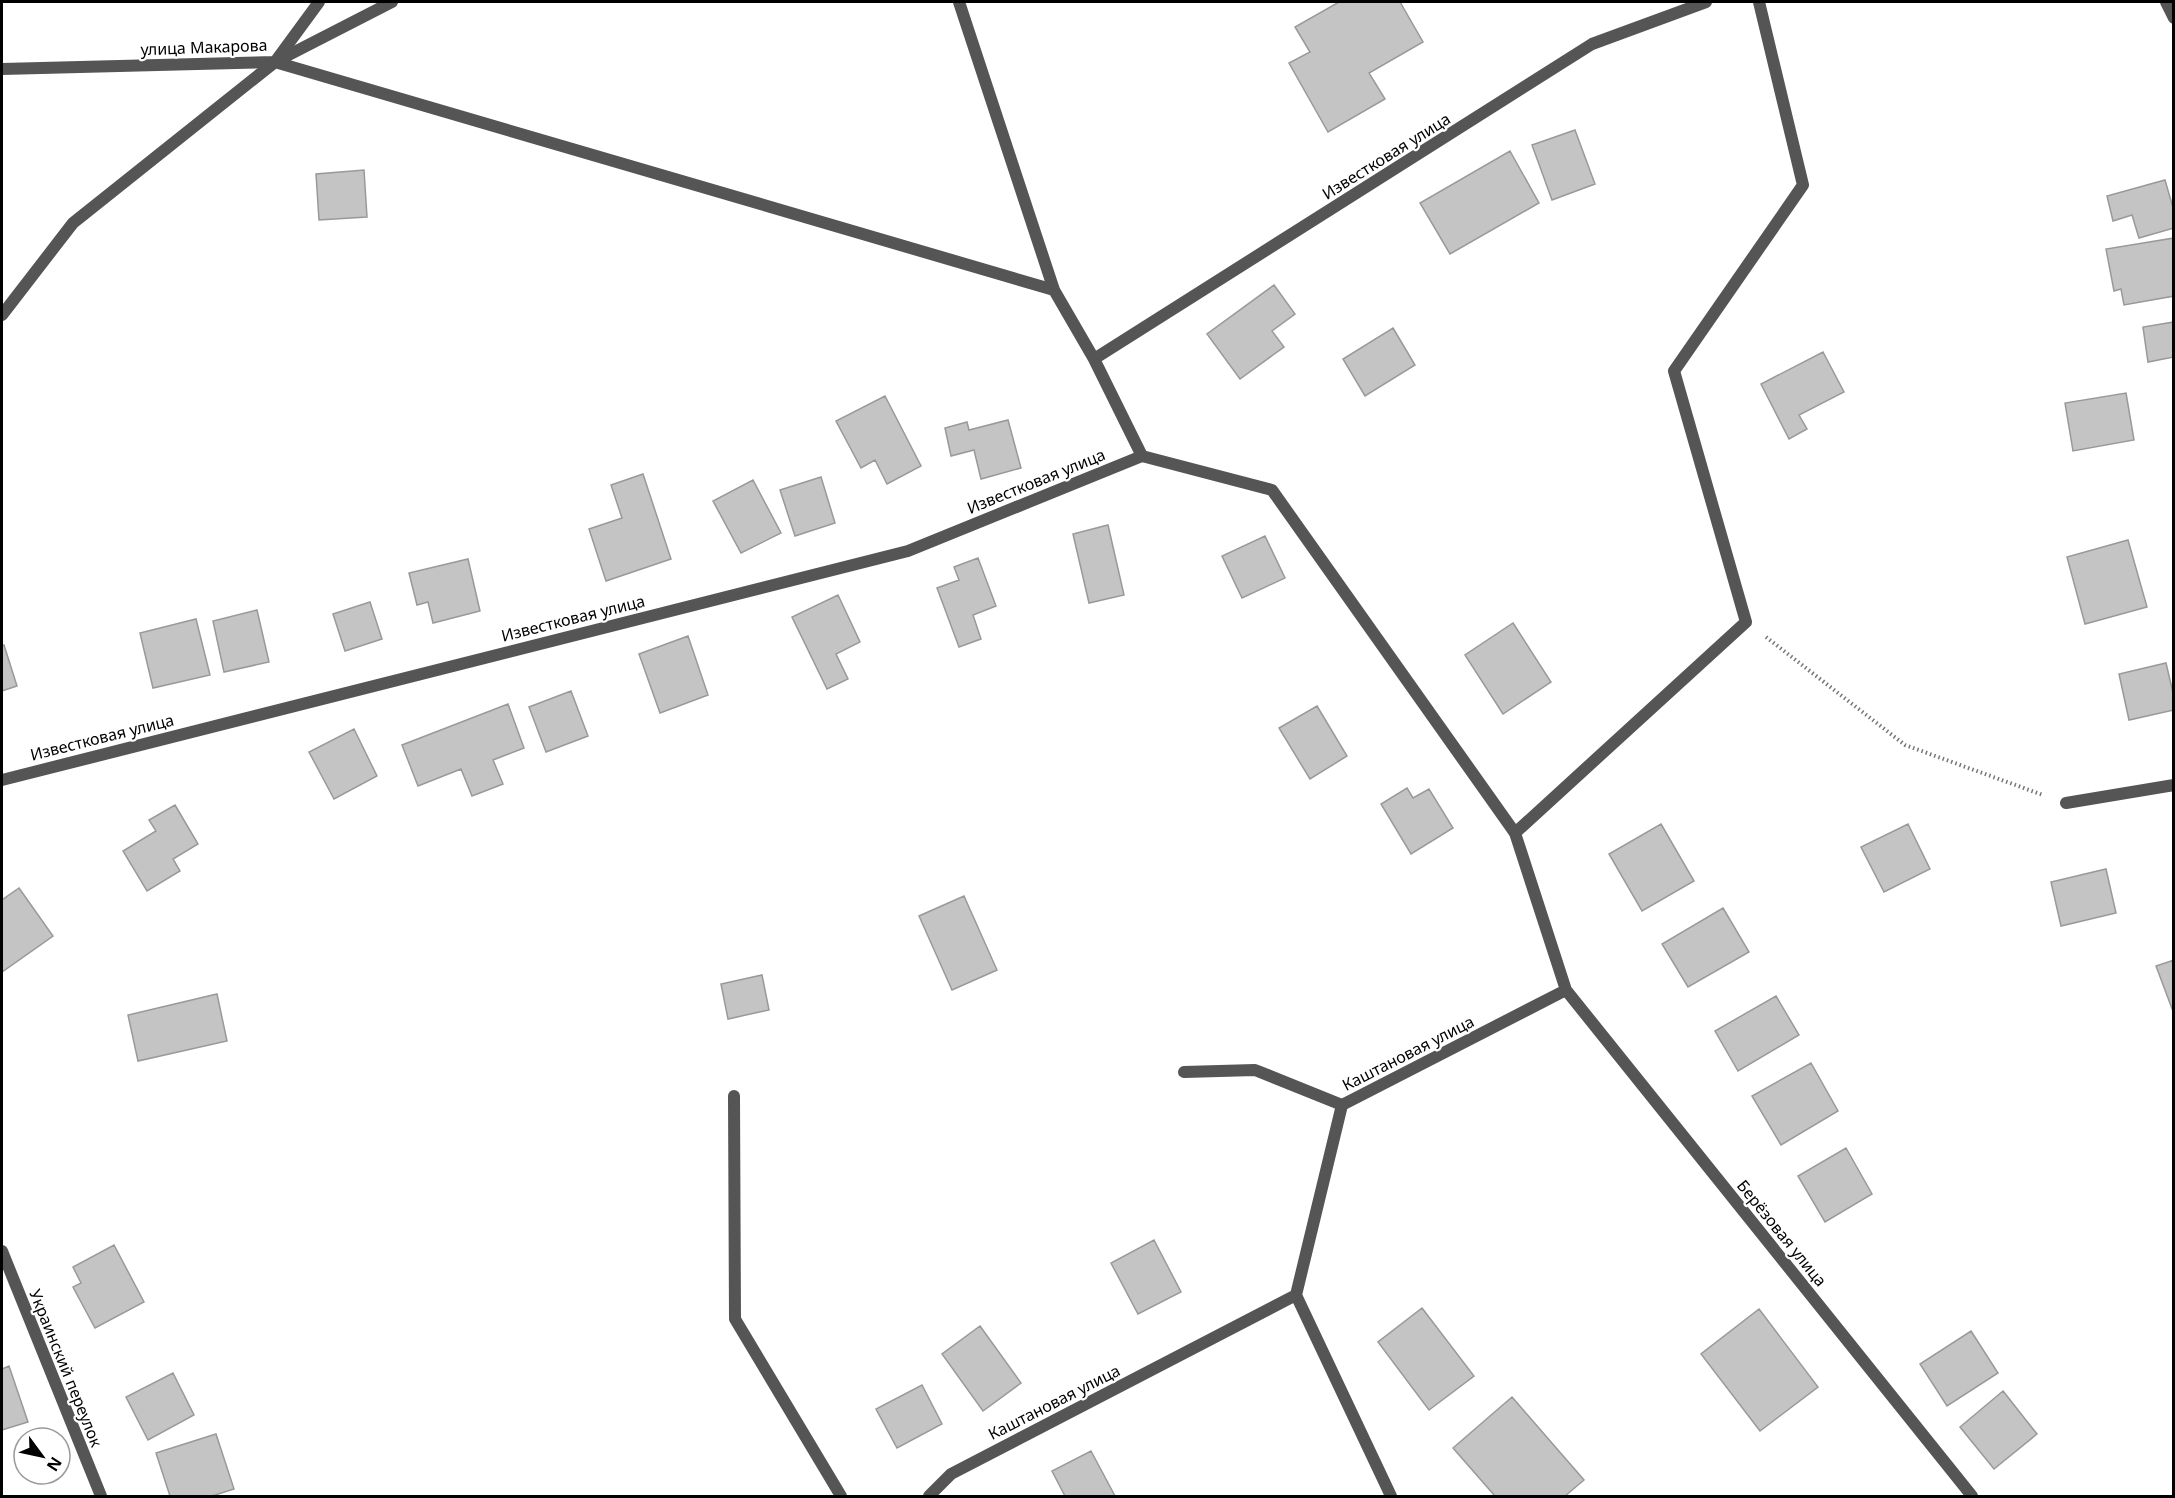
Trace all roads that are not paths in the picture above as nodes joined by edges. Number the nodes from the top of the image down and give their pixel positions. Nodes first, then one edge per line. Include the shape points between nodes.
1 (319, 2) edge
2 (392, 2) edge
3 (959, 2) edge
4 (1706, 2) edge
5 (1759, 2) edge
6 (2166, 2) edge
7 (2174, 18) edge
8 (275, 62) junction
9 (2, 69) edge
10 (1054, 290) junction
11 (2, 315) edge
12 (1094, 359) junction
13 (1142, 456) junction
14 (2, 780) edge
15 (2174, 785) edge
16 (2066, 803) road end
17 (1515, 833) junction
18 (1566, 990) junction
19 (1184, 1072) dead end
20 (734, 1096) dead end
21 (1342, 1105) junction
22 (2, 1251) edge
23 (1296, 1294) junction
24 (100, 1497) edge
25 (841, 1497) edge
26 (929, 1497) edge
27 (1390, 1497) edge
28 (1972, 1497) edge

1 - 8 street
2 - 8 street, улица Макарова
3 - 10 street
4 - 12 street, Известковая улица via 1593,44
5 - 17 street via 1803,185 1674,371 1746,622
6 - 7 street
8 - 9 street, улица Макарова
8 - 10 street
8 - 11 street via 73,223
10 - 12 street
12 - 13 street
13 - 14 street, Известковая улица via 908,551
13 - 17 street via 1272,490
15 - 16 street
17 - 18 street
18 - 21 street, Каштановая улица
18 - 28 street, Берёзовая улица
19 - 21 street via 1255,1070
20 - 25 street via 735,1319
21 - 23 street, Каштановая улица
22 - 24 street, Украинский переулок
23 - 26 street, Каштановая улица via 951,1474
23 - 27 street

